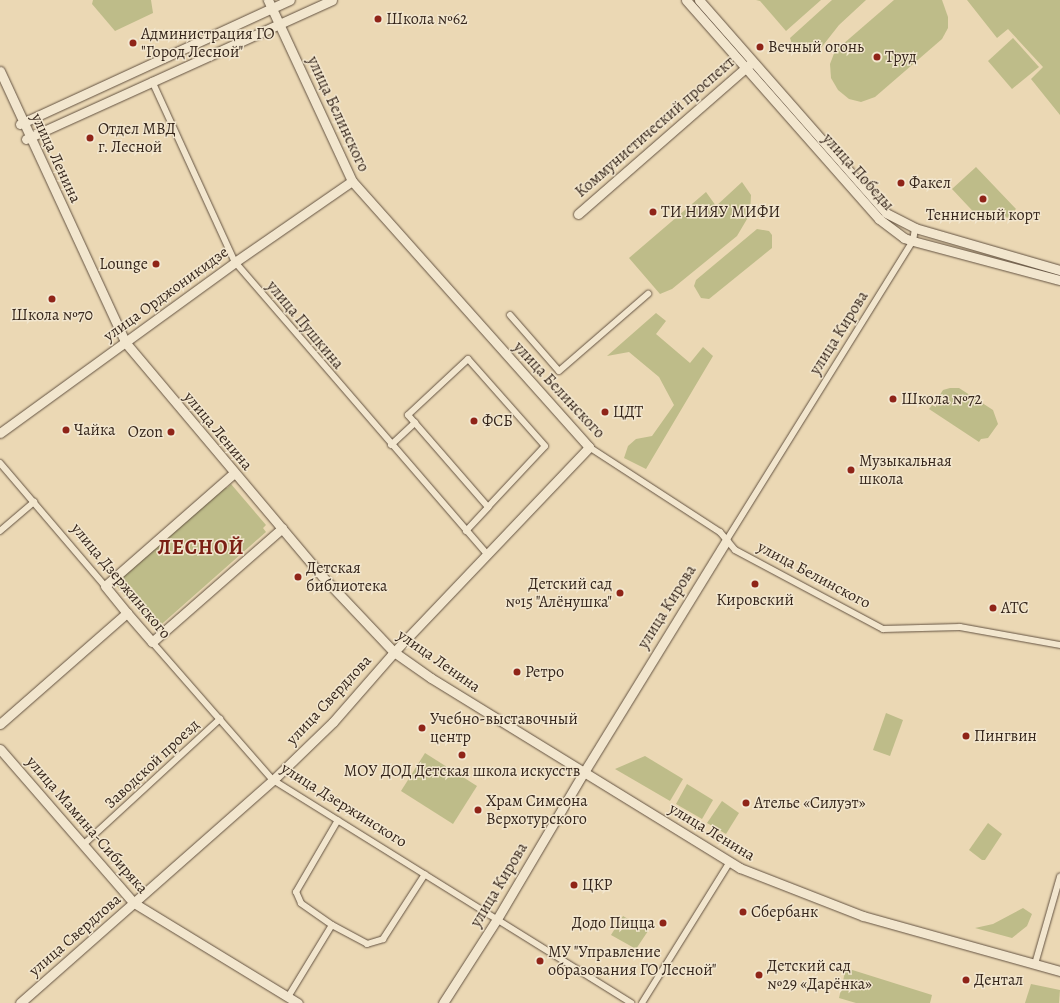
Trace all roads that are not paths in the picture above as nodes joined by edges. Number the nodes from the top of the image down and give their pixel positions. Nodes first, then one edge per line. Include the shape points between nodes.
1 (290, 0) edge
2 (332, 0) edge
3 (686, 0) edge
4 (699, 0) edge
5 (270, 4) edge
6 (279, 24) junction
7 (749, 65) junction
8 (0, 71) edge
9 (0, 79) edge
10 (152, 81) junction
11 (21, 124) junction
12 (28, 138) junction
13 (352, 182) junction
14 (578, 214) dead end
15 (915, 228) junction
16 (913, 241) junction
17 (235, 262) junction
18 (1060, 270) edge
19 (1060, 280) edge
20 (648, 294) dead end
21 (510, 315) dead end
22 (123, 344) junction
23 (415, 423) junction
24 (0, 433) edge
25 (391, 445) junction
26 (589, 447) junction
27 (0, 463) edge
28 (233, 474) junction
29 (34, 502) junction
30 (488, 507) junction
31 (280, 530) junction
32 (0, 531) edge
33 (466, 531) junction
34 (726, 541) junction
35 (487, 554) junction
36 (105, 586) junction
37 (127, 613) junction
38 (152, 642) junction
39 (1060, 645) edge
40 (393, 653) junction
41 (220, 719) junction
42 (0, 724) edge
43 (0, 749) edge
44 (583, 773) junction
45 (273, 780) junction
46 (338, 820) junction
47 (84, 844) junction
48 (729, 864) junction
49 (424, 874) junction
50 (1060, 877) edge
51 (134, 903) junction
52 (498, 919) junction
53 (332, 925) junction
54 (1035, 966) junction
55 (1060, 971) edge
56 (1060, 975) edge
57 (288, 997) junction
58 (20, 1003) edge
59 (298, 1003) edge
60 (443, 1003) edge
61 (631, 1003) edge
62 (642, 1003) edge

1 - 5 street
2 - 6 street
3 - 7 street, улица Победы
4 - 7 street, улица Победы
5 - 6 street, улица Белинского
5 - 11 street
6 - 10 street
6 - 13 street, улица Белинского
7 - 14 street, Коммунистический проспект
7 - 15 street, улица Победы via 886,213
7 - 16 street, улица Победы via 879,219 904,238
8 - 11 street, улица Ленина
9 - 11 street
10 - 12 street
10 - 17 street, улица Пушкина
11 - 12 street, улица Ленина
12 - 22 street, улица Ленина
13 - 17 street, улица Орджоникидзе
13 - 26 street, улица Белинского
15 - 16 street, улица Кирова
15 - 18 street, улица Победы
16 - 19 street, улица Победы
16 - 34 street, улица Кирова
17 - 22 street, улица Орджоникидзе
17 - 25 street, улица Пушкина
20 - 21 street via 559,371
22 - 24 street, улица Орджоникидзе
22 - 28 street, улица Ленина
23 - 25 street
23 - 30 street
23 - 30 street via 408,415 468,358 545,446
25 - 33 street, улица Пушкина
26 - 34 street, улица Белинского via 720,532
26 - 35 street, улица Свердлова
27 - 29 street, улица Дзержинского
28 - 31 street, улица Ленина
28 - 36 street
29 - 32 street
29 - 36 street, улица Дзержинского
30 - 33 street
31 - 38 street
31 - 40 street, улица Ленина
33 - 35 street, улица Пушкина
34 - 39 street, улица Белинского via 735,550 883,629 960,627
34 - 44 street, улица Кирова
35 - 40 street, улица Свердлова
36 - 37 street, улица Дзержинского
37 - 38 street, улица Дзержинского
37 - 42 street
38 - 41 street, улица Дзержинского
40 - 44 street, улица Ленина
40 - 45 street, улица Свердлова via 333,722
41 - 45 street, улица Дзержинского
41 - 47 street, Заводской проезд
43 - 47 street, улица Мамина-Сибиряка
44 - 48 street, улица Ленина
44 - 52 street, улица Кирова
45 - 46 street, улица Дзержинского
45 - 51 street, улица Свердлова
46 - 49 street, улица Дзержинского
46 - 53 street via 296,892 301,903
47 - 51 street, улица Мамина-Сибиряка
48 - 54 street, улица Ленина via 863,916
48 - 62 street
49 - 52 street, улица Дзержинского
49 - 53 street via 383,939 367,944
50 - 54 street
51 - 57 street, улица Мамина-Сибиряка
51 - 58 street, улица Свердлова
52 - 60 street, улица Кирова
52 - 61 street, улица Дзержинского
53 - 57 street
54 - 55 street, улица Ленина
54 - 56 street
57 - 59 street, улица Мамина-Сибиряка

